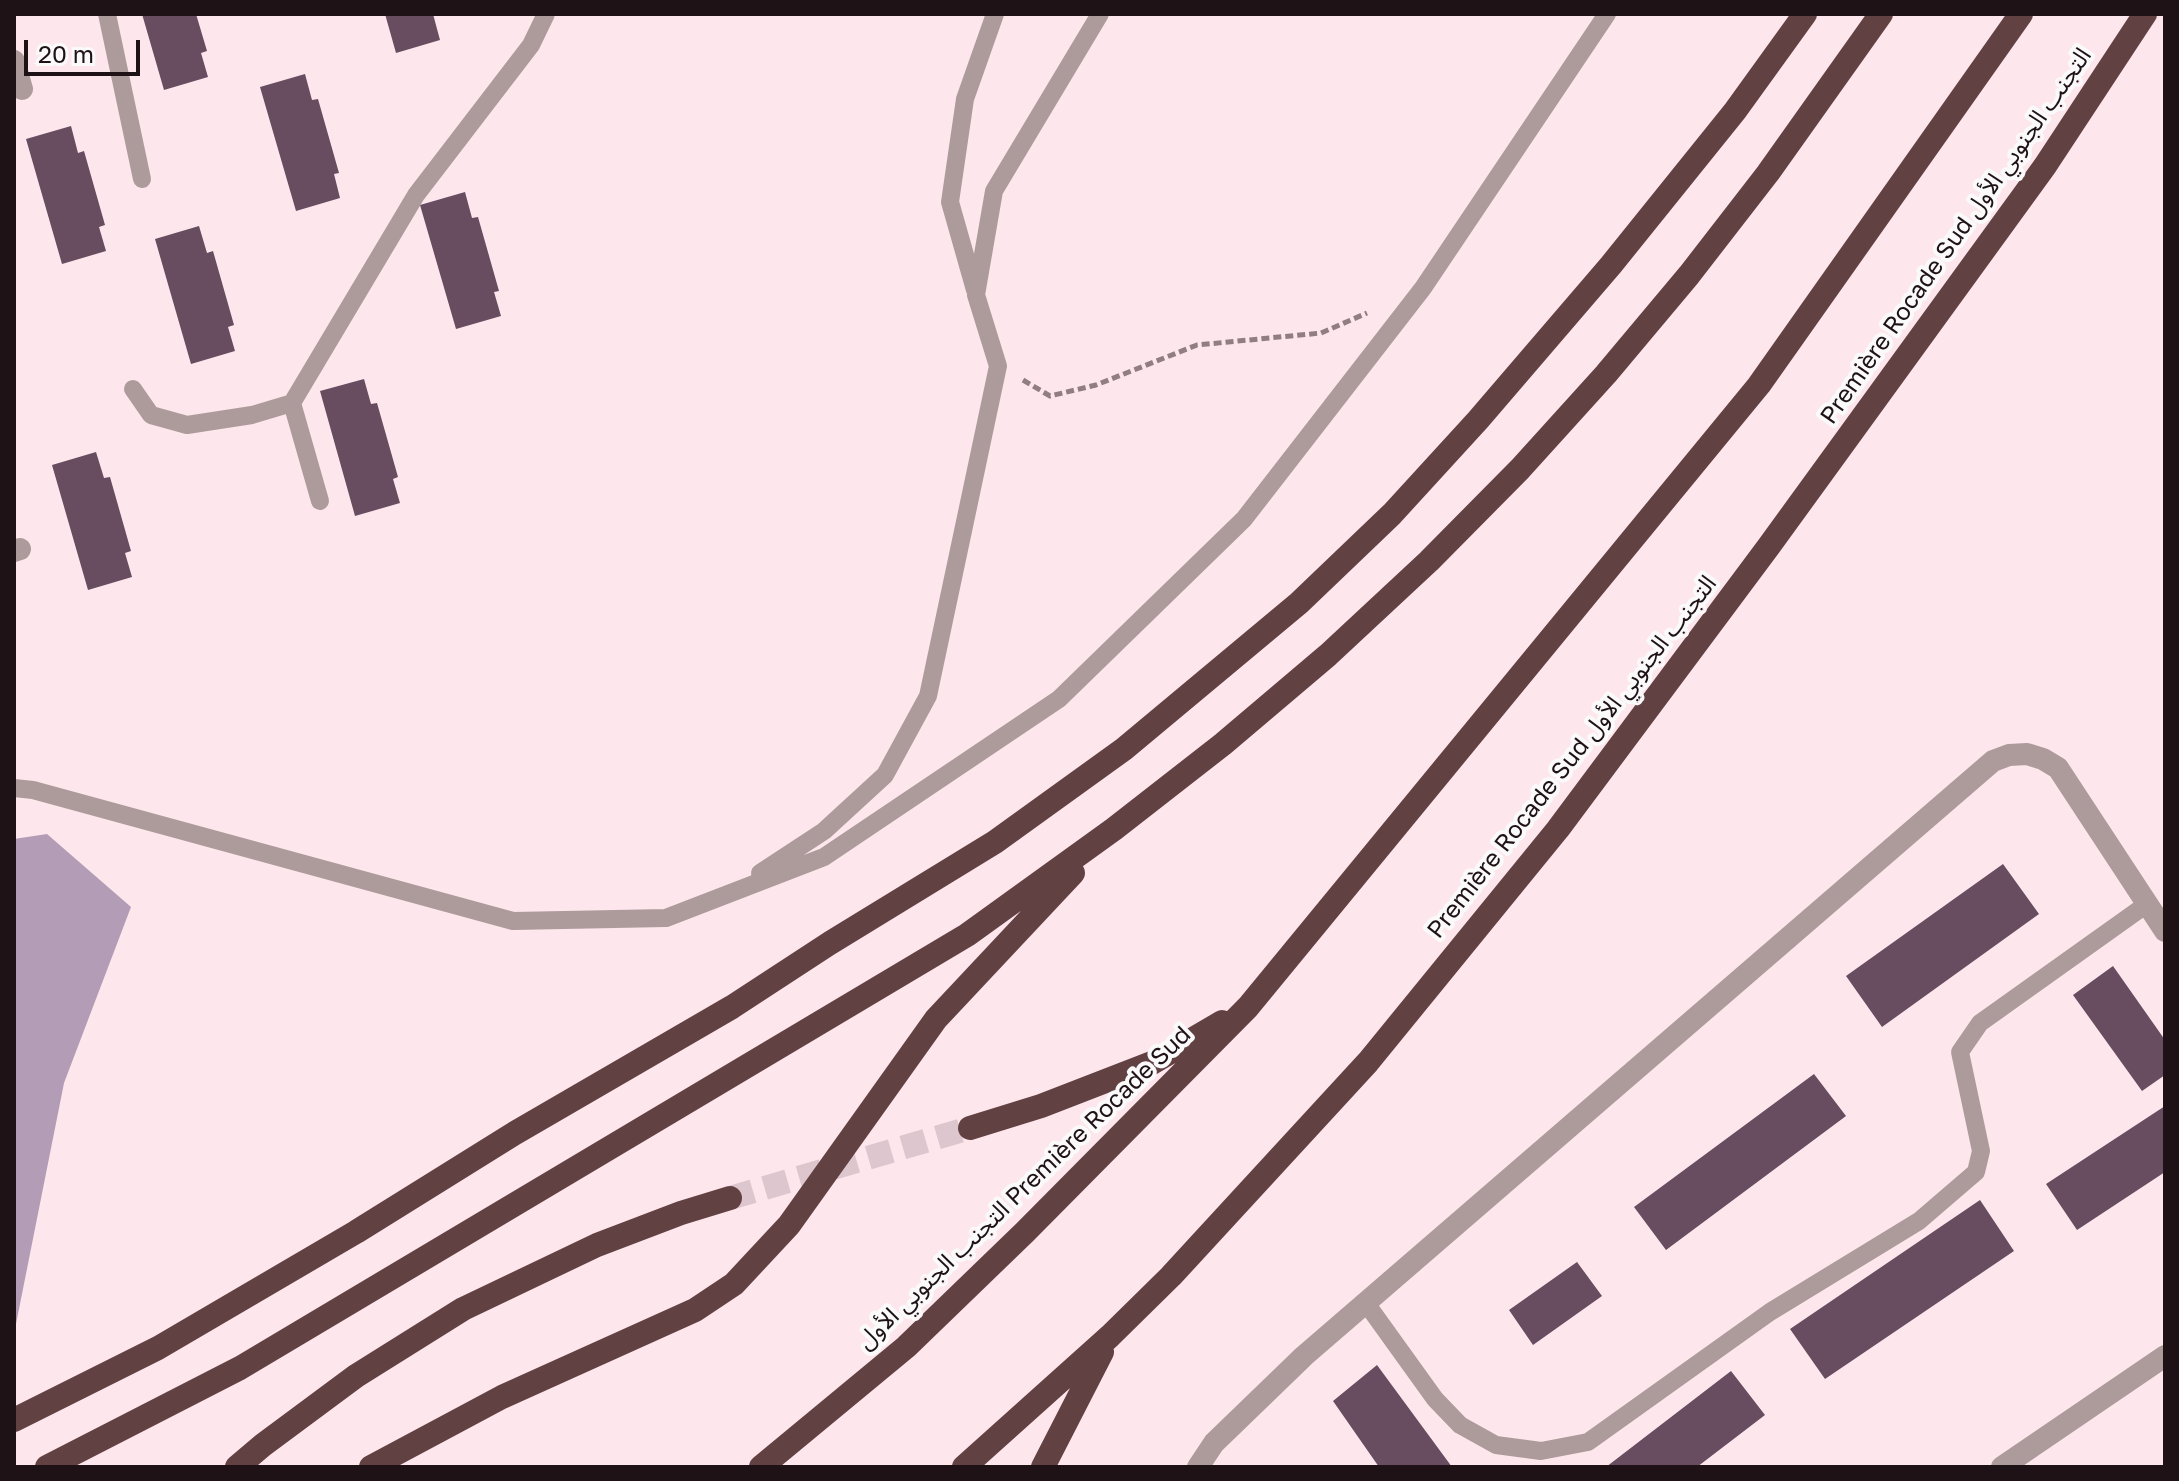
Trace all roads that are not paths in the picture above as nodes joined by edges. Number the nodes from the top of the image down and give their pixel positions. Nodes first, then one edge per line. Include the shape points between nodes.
1 (107, 14) edge
2 (546, 14) edge
3 (995, 14) edge
4 (1100, 14) edge
5 (1607, 14) edge
6 (1805, 14) edge
7 (1881, 14) edge
8 (2021, 14) edge
9 (2145, 14) edge
10 (14, 61) edge
11 (22, 89) dead end
12 (142, 179) dead end
13 (976, 295) junction
14 (133, 389) dead end
15 (292, 403) junction
16 (320, 501) dead end
17 (14, 788) edge
18 (1114, 829) junction
19 (732, 892) junction
20 (2147, 904) junction
21 (2165, 931) edge
22 (1248, 1007) junction
23 (970, 1128) tunnel mouth
24 (730, 1198) tunnel mouth
25 (1366, 1303) junction
26 (1110, 1336) junction
27 (2165, 1356) edge
28 (14, 1420) edge
29 (47, 1467) edge
30 (237, 1467) edge
31 (371, 1467) edge
32 (761, 1467) edge
33 (964, 1467) edge
34 (1043, 1467) edge
35 (1198, 1467) edge
36 (2002, 1467) edge

1 - 12 lane
2 - 15 lane via 531,45 416,195
3 - 13 lane via 965,99 950,202
4 - 13 lane via 994,191
5 - 19 lane via 1423,288 1244,519 1059,699 824,857
6 - 28 highway via 1611,265 1392,514 1299,603 1124,749 995,842 732,1007 158,1348
7 - 18 highway via 1689,275 1520,469 1328,655
8 - 22 highway via 1759,385
9 - 26 highway, Première Rocade Sud التجنب الجنوبي الأول via 2045,166 1558,829 1368,1062
10 - 11 street
13 - 19 lane via 998,366 928,696 885,775 824,831
14 - 15 lane via 151,415 187,425
15 - 16 lane
17 - 19 lane via 513,921 666,918
18 - 29 highway via 967,935 240,1368
18 - 31 highway via 936,1019 789,1225 734,1284 695,1310 502,1397
20 - 21 street
20 - 25 street via 2058,768 2027,754 1993,761
20 - 25 lane via 1980,1023 1960,1052 1981,1151 1976,1172 1919,1221 1770,1312 1588,1442 1541,1451 1496,1445 1460,1425
22 - 23 highway via 1152,1063
22 - 32 highway, التجنب الجنوبي الأول Première Rocade Sud via 906,1347
24 - 30 highway via 597,1245 463,1309 356,1376
25 - 35 street via 1214,1443
26 - 33 highway, Première Rocade Sud التجنب الجنوبي الأول
26 - 34 highway
27 - 36 street

